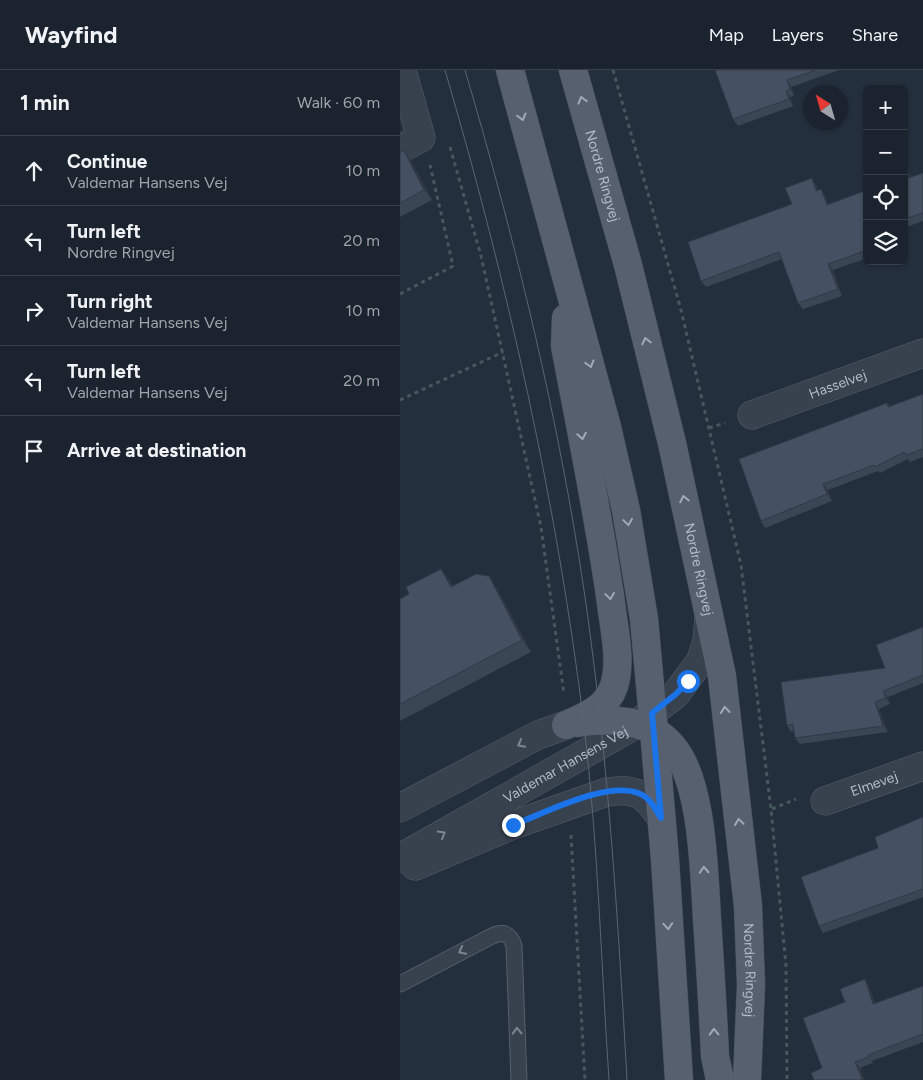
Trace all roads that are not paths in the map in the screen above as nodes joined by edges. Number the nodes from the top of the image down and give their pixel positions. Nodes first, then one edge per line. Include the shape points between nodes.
1 (402, 70) edge
2 (510, 70) edge
3 (574, 70) edge
4 (411, 144) edge
5 (567, 284) junction
6 (923, 353) edge
7 (752, 415) dead end
8 (710, 614) junction
9 (647, 722) junction
10 (566, 725) junction
11 (923, 766) edge
12 (825, 801) dead end
13 (400, 808) edge
14 (661, 818) junction
15 (400, 858) edge
16 (400, 873) edge
17 (400, 984) edge
18 (519, 1080) edge
19 (678, 1080) edge
20 (720, 1080) edge
21 (747, 1080) edge

1 - 4 street
2 -> 5 main road
8 -> 3 main road, Nordre Ringvej via 628,265
5 -> 9 main road via 607,427 626,510 644,619
5 -> 10 main road via 565,346 605,563 617,665 614,687 607,700 591,714
6 - 7 street, Hasselvej
8 - 9 street, Valdemar Hansens Vej via 701,660 676,694
21 -> 8 main road, Nordre Ringvej via 751,985 748,906 722,676
9 - 10 main road via 600,720
9 - 14 main road
15 -> 9 street, Valdemar Hansens Vej
20 -> 9 main road via 715,1056 703,856 696,803 681,758
10 -> 13 street via 538,735
11 - 12 street, Elmevej
14 - 16 street, Valdemar Hansens Vej via 648,799 639,793 607,792 513,825
14 -> 19 main road
18 -> 17 lane via 512,938 500,933 492,936

